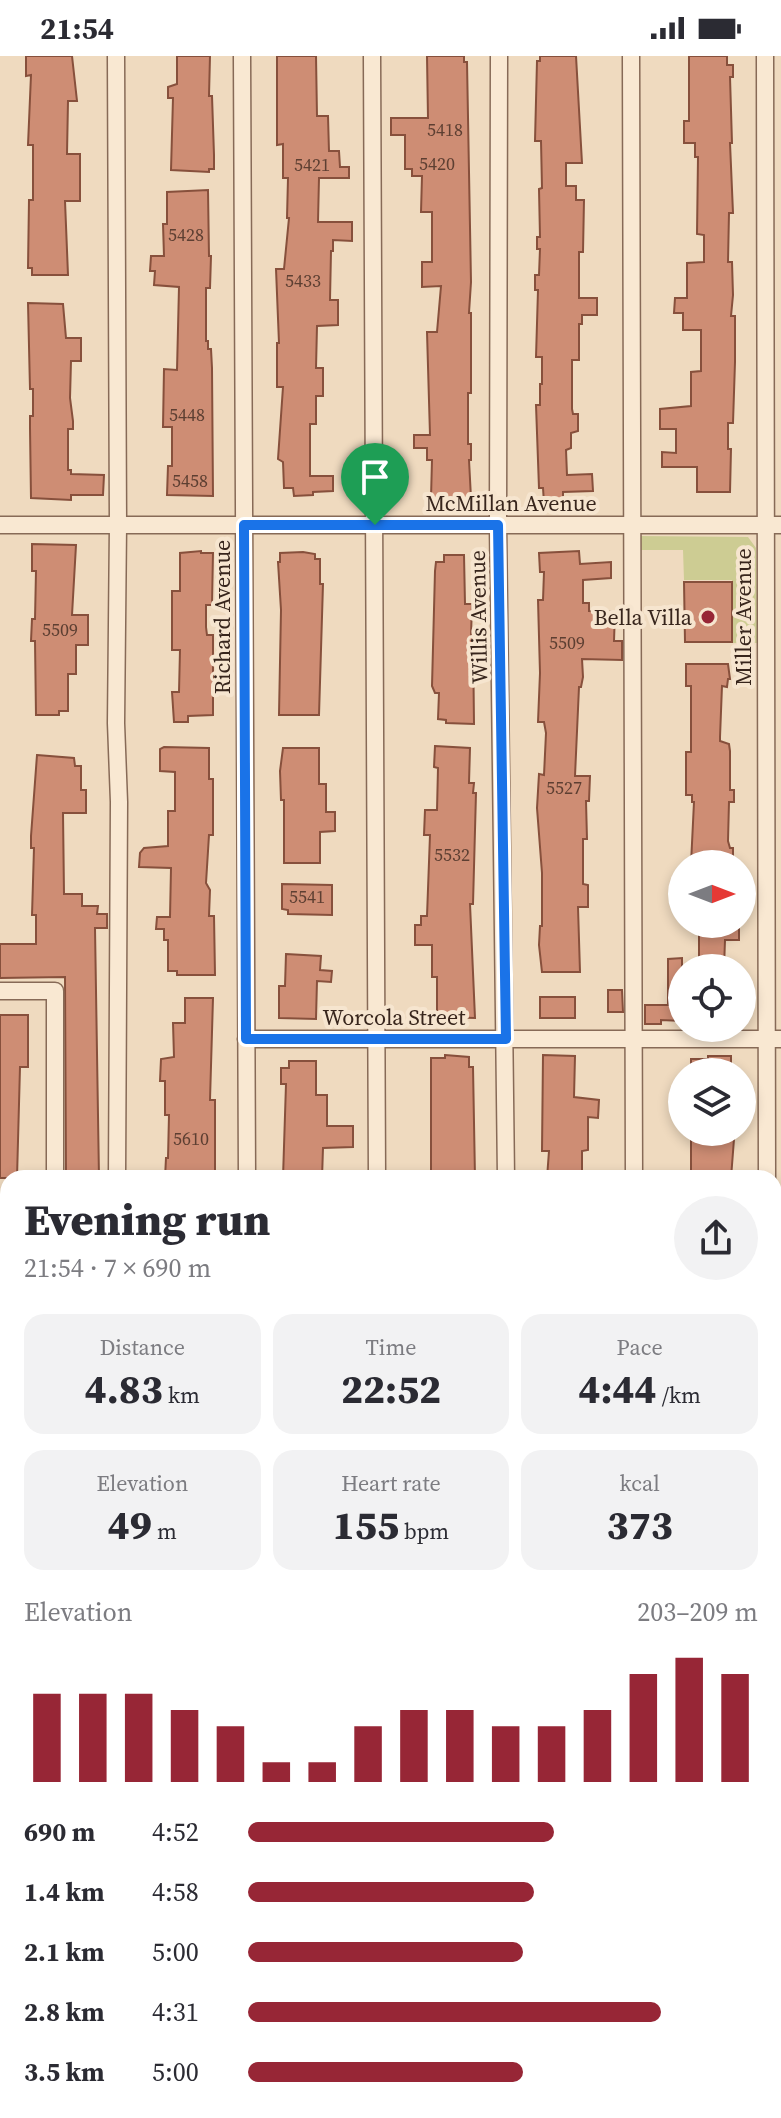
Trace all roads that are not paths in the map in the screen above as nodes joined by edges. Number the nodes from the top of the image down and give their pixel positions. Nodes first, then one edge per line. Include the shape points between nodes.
1 (116, 56) edge
2 (242, 56) edge
3 (372, 56) edge
4 (499, 56) edge
5 (631, 56) edge
6 (765, 56) edge
7 (0, 525) edge
8 (118, 525) junction
9 (244, 525) junction
10 (375, 525) junction
11 (498, 525) junction
12 (632, 525) junction
13 (773, 525) edge
14 (0, 991) edge
15 (246, 1039) junction
16 (506, 1039) junction
17 (774, 1039) edge
18 (376, 1040) junction
19 (633, 1041) junction
20 (55, 1170) edge
21 (117, 1170) edge
22 (247, 1170) edge
23 (377, 1170) edge
24 (506, 1170) edge
25 (634, 1170) edge
26 (767, 1170) edge

1 - 8 street
2 - 9 street, Richard Avenue
3 - 10 street
4 - 11 street, Willis Avenue
5 - 12 street
6 - 13 street, Miller Avenue
7 - 8 street, McMillan Avenue
8 - 9 street, McMillan Avenue
8 - 21 street
9 - 10 street, McMillan Avenue
9 - 15 street, Richard Avenue
10 - 11 street, McMillan Avenue
10 - 18 street
11 - 12 street, McMillan Avenue
11 - 16 street, Willis Avenue
12 - 13 street, McMillan Avenue
12 - 19 street
13 - 17 street, Miller Avenue
14 - 20 street via 55,991
15 - 18 street, Worcola Street
15 - 22 street, Richard Avenue
16 - 18 street, Worcola Street
16 - 19 street, Worcola Street
16 - 24 street, Willis Avenue
17 - 19 street, Worcola Street
17 - 26 street, Miller Avenue
18 - 23 street
19 - 25 street

